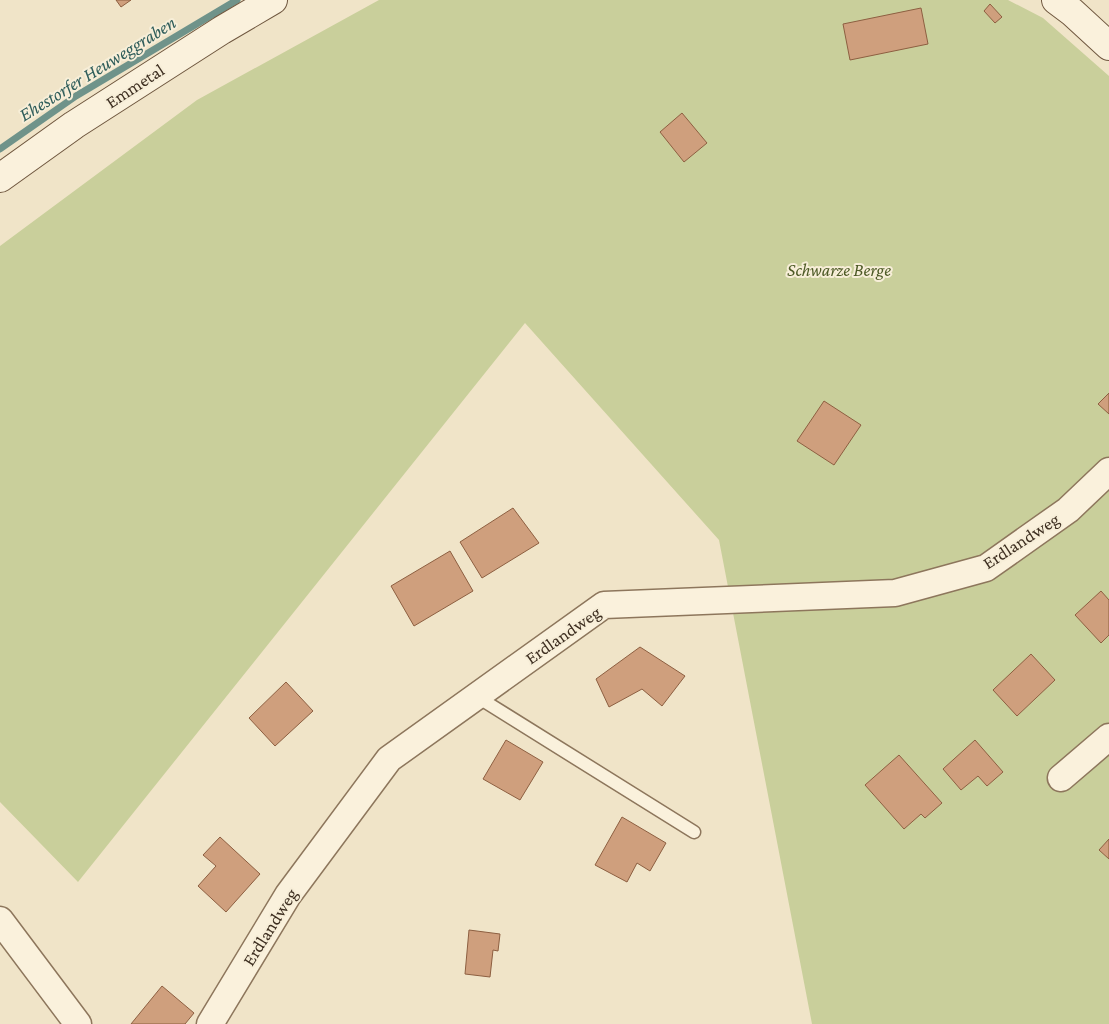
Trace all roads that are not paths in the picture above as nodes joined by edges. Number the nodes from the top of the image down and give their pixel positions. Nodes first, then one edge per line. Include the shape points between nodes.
1 (273, 0) edge
2 (1056, 0) edge
3 (1109, 46) edge
4 (0, 178) edge
5 (1109, 471) edge
6 (476, 696) junction
7 (1109, 737) edge
8 (1061, 778) dead end
9 (694, 832) dead end
10 (5, 932) edge
11 (78, 1024) edge
12 (210, 1024) edge

1 - 4 main road, Emmetal via 74,125
2 - 3 main road
5 - 6 street, Erdlandweg via 1068,510 986,568 895,593 604,605
6 - 9 lane
6 - 12 street, Erdlandweg via 389,759 288,896
7 - 8 street
10 - 11 street

